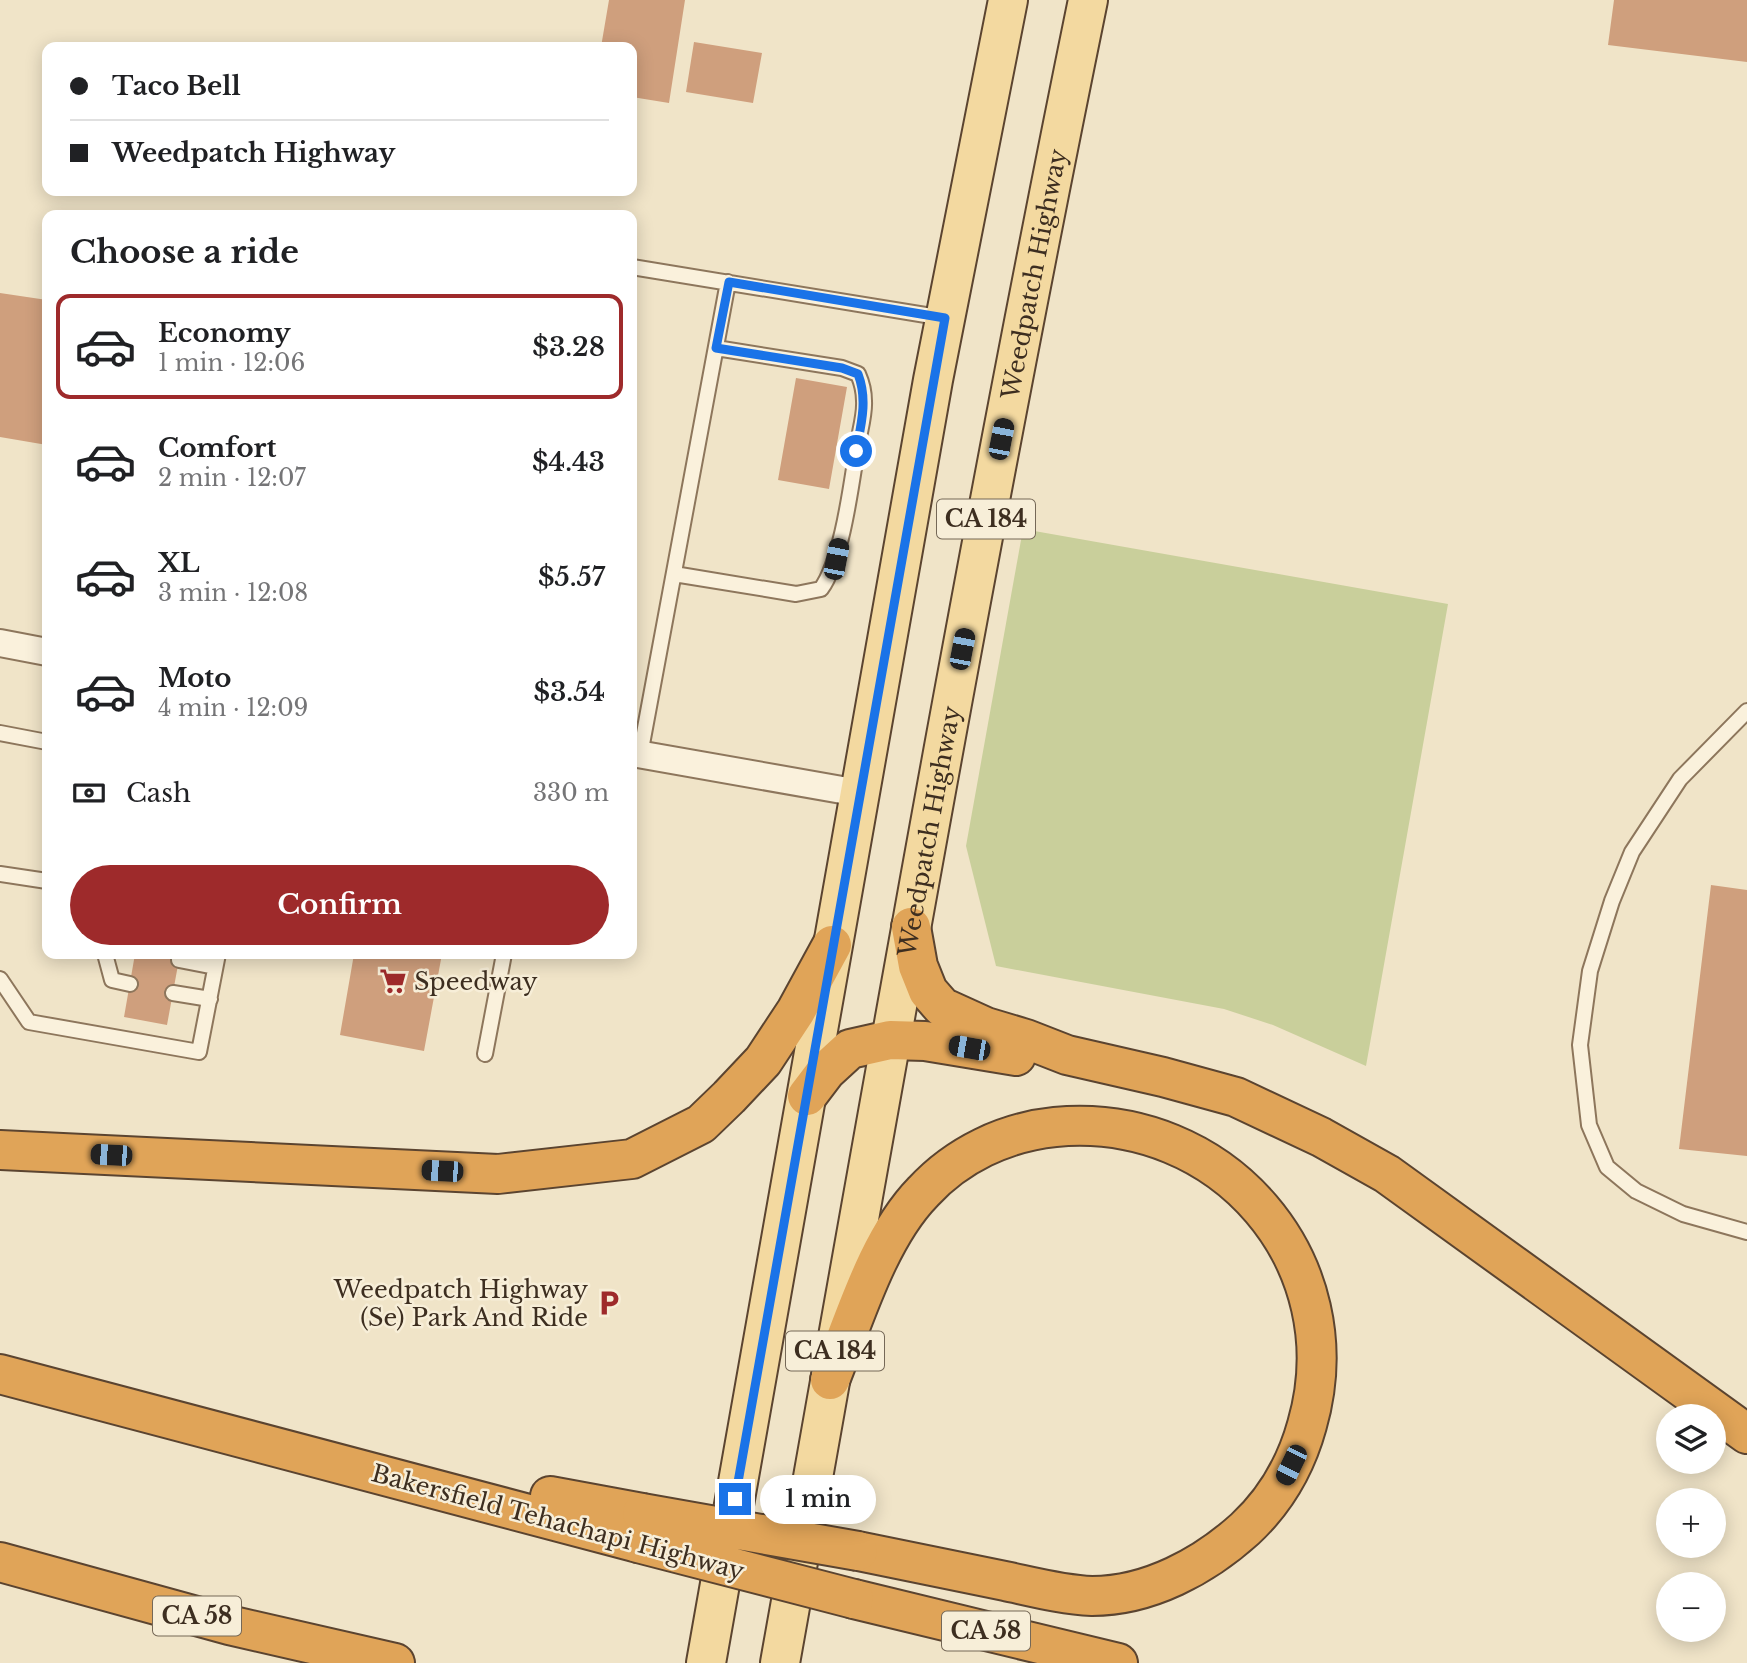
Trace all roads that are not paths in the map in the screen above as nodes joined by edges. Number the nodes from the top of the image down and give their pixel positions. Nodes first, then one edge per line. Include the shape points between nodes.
1 (1008, 0) edge
2 (1088, 0) edge
3 (637, 268) edge
4 (729, 282) junction
5 (945, 318) junction
6 (716, 348) junction
7 (674, 574) junction
8 (0, 643) edge
9 (42, 651) edge
10 (1747, 711) edge
11 (0, 733) edge
12 (42, 741) edge
13 (637, 749) edge
14 (637, 754) edge
15 (859, 793) junction
16 (0, 874) edge
17 (42, 880) edge
18 (911, 927) junction
19 (832, 945) junction
20 (106, 959) edge
21 (503, 959) edge
22 (179, 960) dead end
23 (217, 960) edge
24 (0, 979) edge
25 (130, 984) dead end
26 (173, 993) dead end
27 (210, 999) junction
28 (890, 1040) junction
29 (485, 1054) dead end
30 (1067, 1055) junction
31 (807, 1096) junction
32 (0, 1150) edge
33 (1747, 1232) edge
34 (0, 1374) edge
35 (830, 1380) junction
36 (1747, 1434) edge
37 (640, 1528) junction
38 (0, 1562) edge
39 (395, 1663) edge
40 (706, 1663) edge
41 (780, 1663) edge
42 (1118, 1663) edge

1 - 5 main road, CA 184
2 - 18 main road, Weedpatch Highway / CA 184
3 - 4 lane
4 - 5 lane
4 - 6 lane
5 - 15 main road, CA 184
6 - 7 lane
6 - 7 lane via 858,374 865,403 852,475 836,559 821,589 796,594
7 - 13 lane
8 - 9 street
10 - 33 lane via 1680,779 1632,852 1590,971 1580,1045 1589,1125 1607,1167 1636,1191 1683,1214
11 - 12 lane
14 - 15 street
15 - 19 main road, CA 184
16 - 17 lane
18 - 28 main road, Weedpatch Highway / CA 184
18 - 30 highway via 928,991 942,1007
19 - 31 main road, CA 184
19 - 32 highway via 796,1012 738,1088 701,1124 632,1159 498,1174
20 - 25 lane via 112,980
21 - 29 lane
22 - 23 lane
23 - 27 lane
24 - 27 lane via 29,1022 199,1052
26 - 27 lane
28 - 30 highway via 1014,1056
28 - 31 highway via 850,1049
28 - 35 main road, Weedpatch Highway / CA 184
30 - 36 highway via 1236,1097 1343,1149 1387,1174
31 - 40 main road, CA 184
34 - 37 highway, Bakersfield Tehachapi Highway / CA 58 via 255,1443
35 - 37 highway, bridge via 868,1283 900,1221 924,1191 990,1143 1037,1129 1082,1125 1131,1130 1174,1144 1210,1163 1248,1194 1277,1229 1298,1268 1312,1311 1317,1352 1314,1402 1281,1485 1256,1518 1223,1549 1185,1572 1138,1589 1093,1596 858,1551
35 - 41 main road, Weedpatch Highway / CA 184
37 - 42 highway, Bakersfield Tehachapi Highway / CA 58, bridge via 854,1599
38 - 39 highway, CA 58 via 229,1625

